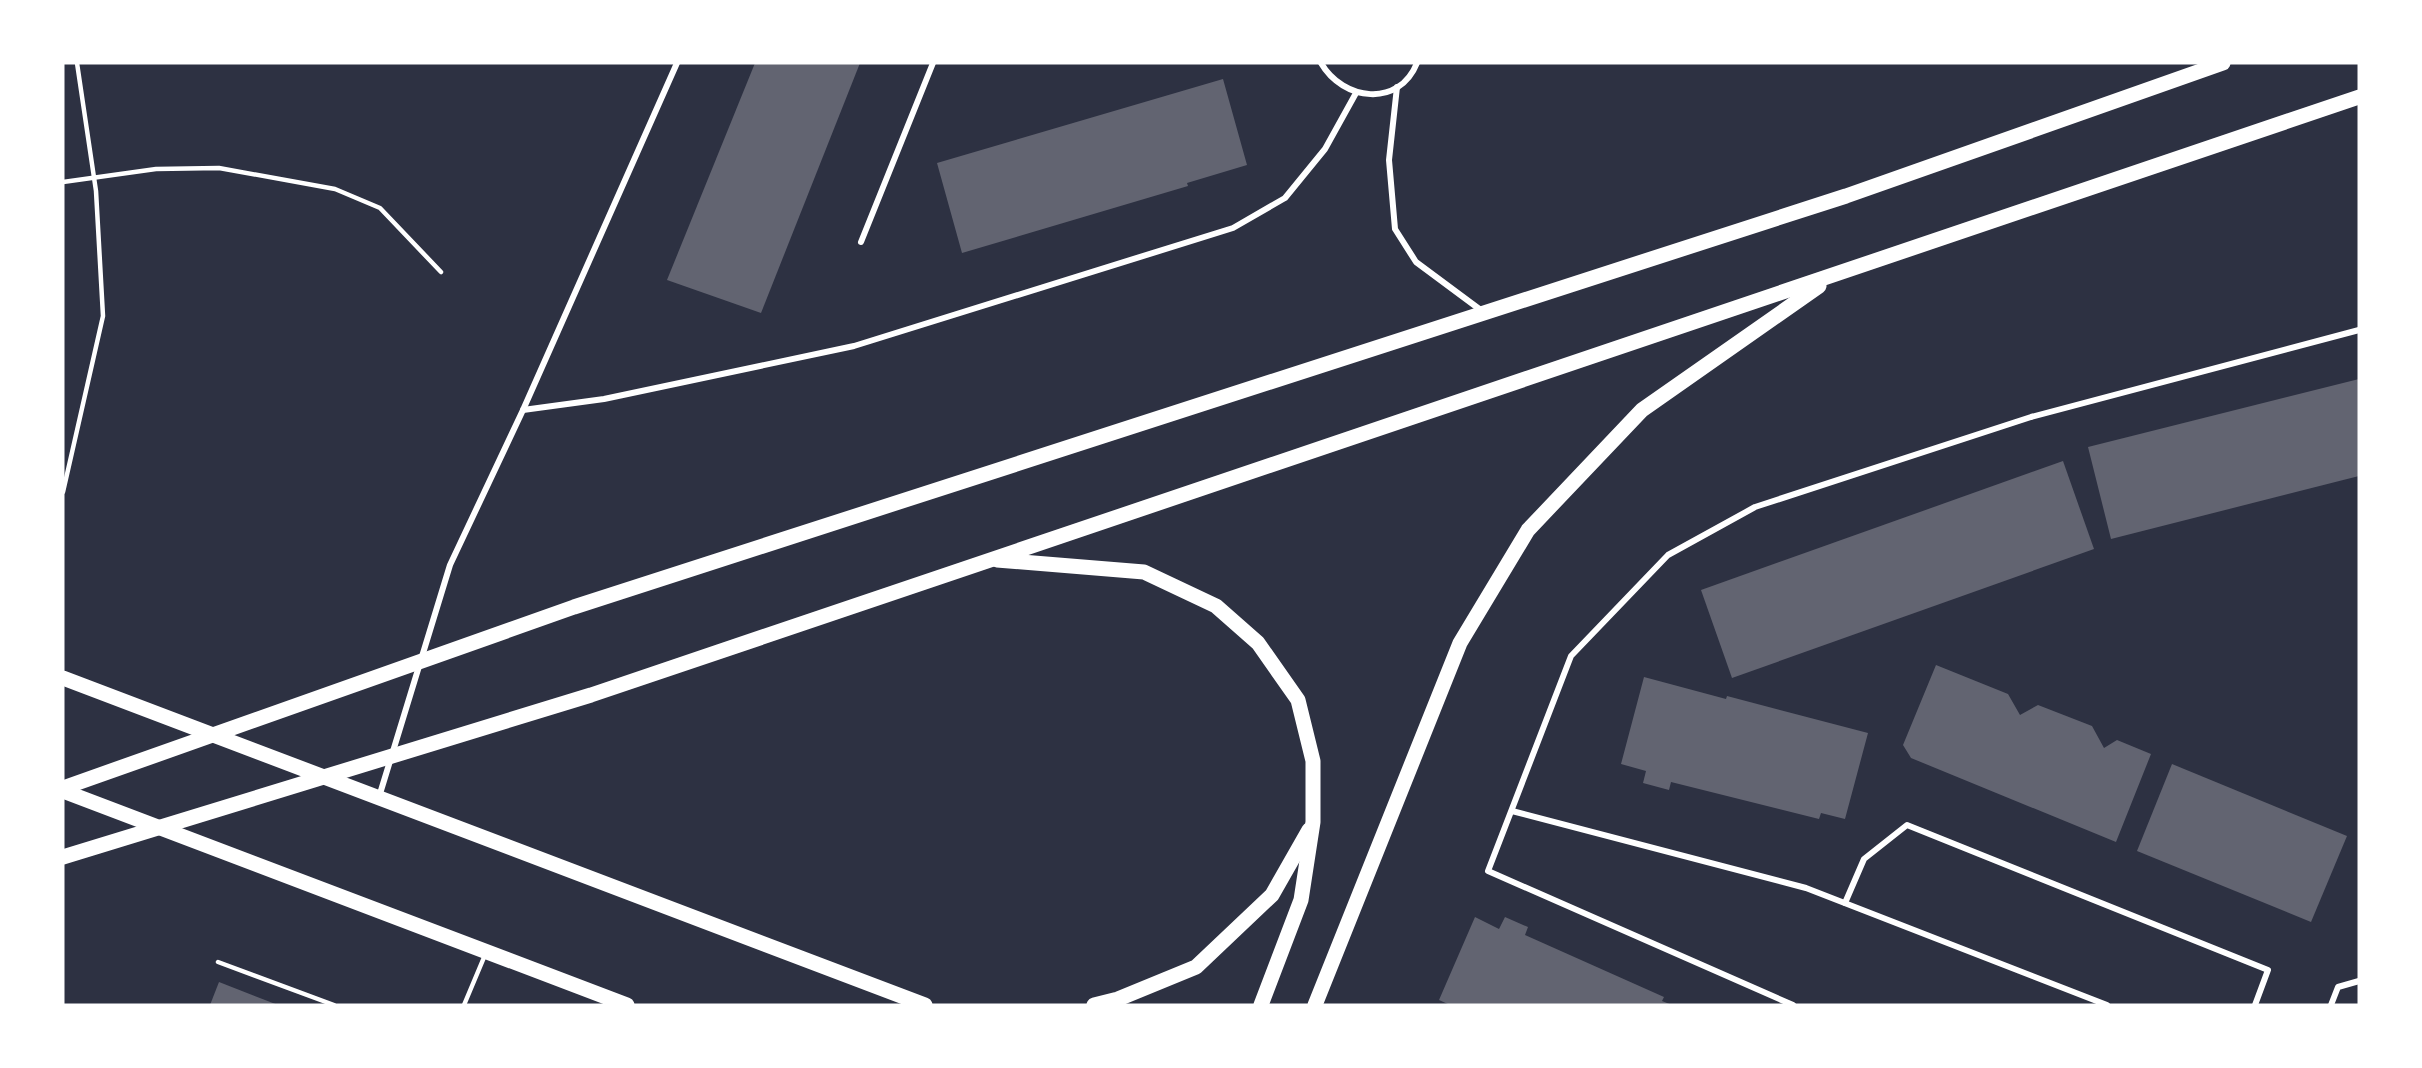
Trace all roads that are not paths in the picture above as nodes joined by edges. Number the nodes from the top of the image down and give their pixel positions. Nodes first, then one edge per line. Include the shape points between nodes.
1 (77, 63) edge
2 (677, 63) edge
3 (933, 63) edge
4 (1321, 63) edge
5 (1417, 63) edge
6 (2223, 63) edge
7 (1397, 87) junction
8 (1356, 93) junction
9 (2359, 97) edge
10 (94, 177) junction
11 (63, 182) edge
12 (861, 242) dead end
13 (441, 272) dead end
14 (1833, 276) junction
15 (1485, 313) junction
16 (2359, 330) edge
17 (523, 410) junction
18 (63, 492) edge
19 (991, 560) junction
20 (63, 678) edge
21 (63, 789) edge
22 (379, 798) junction
23 (1512, 811) junction
24 (1313, 822) junction
25 (63, 857) edge
26 (1845, 903) junction
27 (486, 953) junction
28 (218, 962) dead end
29 (2359, 981) edge
30 (334, 1005) edge
31 (464, 1005) edge
32 (627, 1005) edge
33 (925, 1005) edge
34 (1094, 1005) edge
35 (1261, 1005) edge
36 (1315, 1005) edge
37 (1793, 1005) edge
38 (2107, 1005) edge
39 (2255, 1005) edge
40 (2331, 1005) edge

1 - 10 lane
2 - 17 street
3 - 12 street
4 - 8 street via 1328,76
5 - 7 street via 1408,79
6 - 15 main road via 1846,196
7 - 8 street via 1384,93
7 - 15 street via 1389,160 1395,229 1416,261
8 - 17 street via 1324,149 1285,198 1233,228 854,346 604,399
9 - 14 main road
10 - 11 lane
10 - 13 lane via 156,169 219,168 335,189 380,208
10 - 18 lane via 103,316
14 - 19 main road
14 - 36 main road via 1642,410 1528,530 1460,643
15 - 21 main road via 574,607
16 - 23 street via 2031,417 1755,507 1668,555 1571,656
17 - 22 street via 450,565
19 - 24 main road via 1144,572 1216,606 1258,643 1298,700 1314,761
19 - 25 main road via 591,695
20 - 22 main road
21 - 27 main road
22 - 33 main road
23 - 26 street via 1806,888
23 - 37 street via 1488,871
24 - 34 main road via 1272,895 1196,968
24 - 35 main road via 1301,900
26 - 38 street
26 - 39 street via 1864,859 1907,825 2268,970
27 - 31 lane
27 - 32 main road
28 - 30 lane
29 - 40 street via 2338,987

